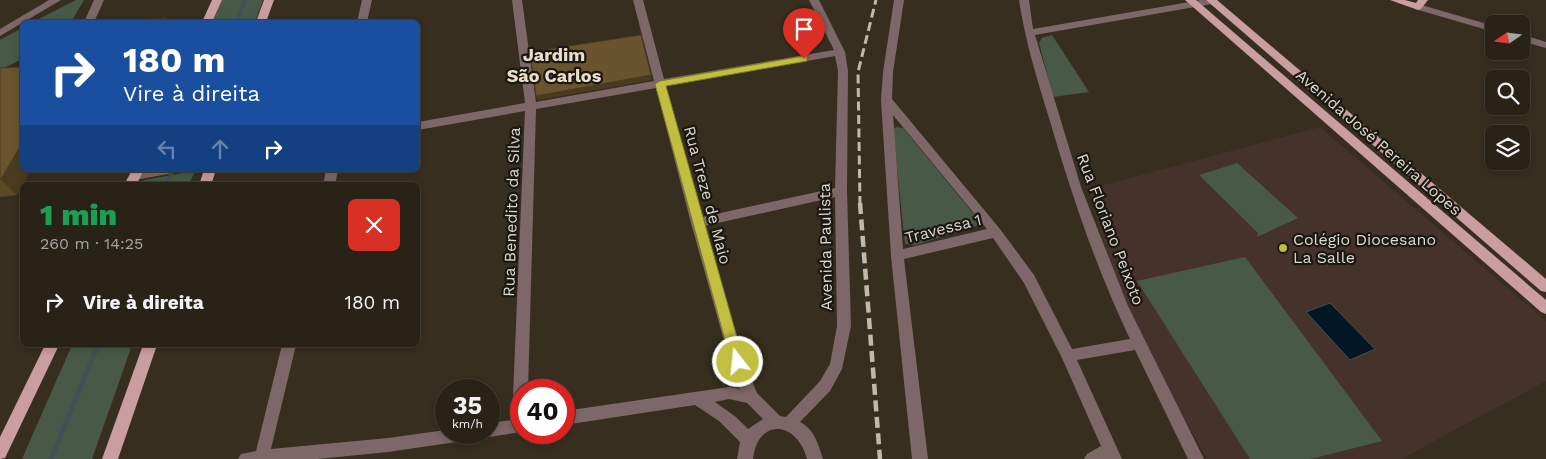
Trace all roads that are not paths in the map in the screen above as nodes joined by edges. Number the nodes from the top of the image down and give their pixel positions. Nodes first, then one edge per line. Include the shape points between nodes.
1 (56, 0) edge
2 (99, 0) edge
3 (217, 0) edge
4 (269, 0) edge
5 (367, 0) edge
6 (517, 0) edge
7 (638, 0) edge
8 (814, 0) edge
9 (900, 0) edge
10 (1024, 0) edge
11 (1396, 0) edge
12 (1212, 1) edge
13 (1192, 2) edge
14 (1421, 3) edge
15 (22, 20) edge
16 (90, 20) edge
17 (207, 20) edge
18 (263, 20) edge
19 (362, 20) edge
20 (20, 21) edge
21 (1485, 26) edge
22 (0, 33) edge
23 (1029, 33) junction
24 (1530, 40) edge
25 (1546, 45) edge
26 (840, 52) junction
27 (660, 84) junction
28 (886, 100) junction
29 (531, 107) junction
30 (420, 126) edge
31 (154, 172) edge
32 (134, 177) edge
33 (841, 191) junction
34 (697, 223) junction
35 (996, 232) junction
36 (897, 256) junction
37 (1546, 287) edge
38 (1546, 308) edge
39 (1139, 343) junction
40 (51, 347) edge
41 (149, 347) edge
42 (289, 347) edge
43 (1068, 356) junction
44 (522, 379) edge
45 (751, 397) junction
46 (696, 398) junction
47 (575, 416) edge
48 (783, 423) junction
49 (435, 439) edge
50 (748, 440) junction
51 (0, 453) edge
52 (1112, 454) edge
53 (262, 457) junction
54 (110, 459) edge
55 (246, 459) edge
56 (745, 459) edge
57 (815, 459) edge
58 (920, 459) edge
59 (1092, 459) edge
60 (1196, 459) edge

1 - 15 street
2 - 16 street
3 - 17 main road
4 - 18 main road
5 - 19 street
6 - 29 street, Rua Benedito da Silva
7 - 27 street, Rua Treze de Maio
8 - 26 street, Avenida Paulista
9 - 28 street
10 - 23 street, Rua Floriano Peixoto
11 - 14 main road
12 - 13 street
12 - 37 main road, Avenida José Pereira Lopes
13 - 23 street
13 - 38 main road, Avenida José Pereira Lopes
14 - 21 street
20 - 22 street
23 - 39 street, Rua Floriano Peixoto via 1075,187 1121,306
24 - 25 street
26 - 27 street
26 - 33 street, Avenida Paulista via 843,71
27 - 29 street
27 - 34 street, Rua Treze de Maio
28 - 35 street
28 - 36 street
29 - 30 street
29 - 44 street, Rua Benedito da Silva
31 - 32 street
33 - 34 street
33 - 48 street, Avenida Paulista via 844,326 837,365 825,386
34 - 45 street, Rua Treze de Maio
35 - 36 street, Travessa 1
35 - 43 street via 1029,279
36 - 58 street
39 - 43 street
39 - 60 street, Rua Floriano Peixoto
40 - 51 main road
41 - 54 main road
42 - 53 street
43 - 52 street
45 - 46 street via 729,393
45 - 48 street, Rua Treze de Maio
46 - 47 street
46 - 50 street via 730,420
48 - 50 street via 766,425
48 - 57 street, Rua Treze de Maio via 800,429 808,437
49 - 53 street
50 - 56 street
52 - 59 street
53 - 55 street

